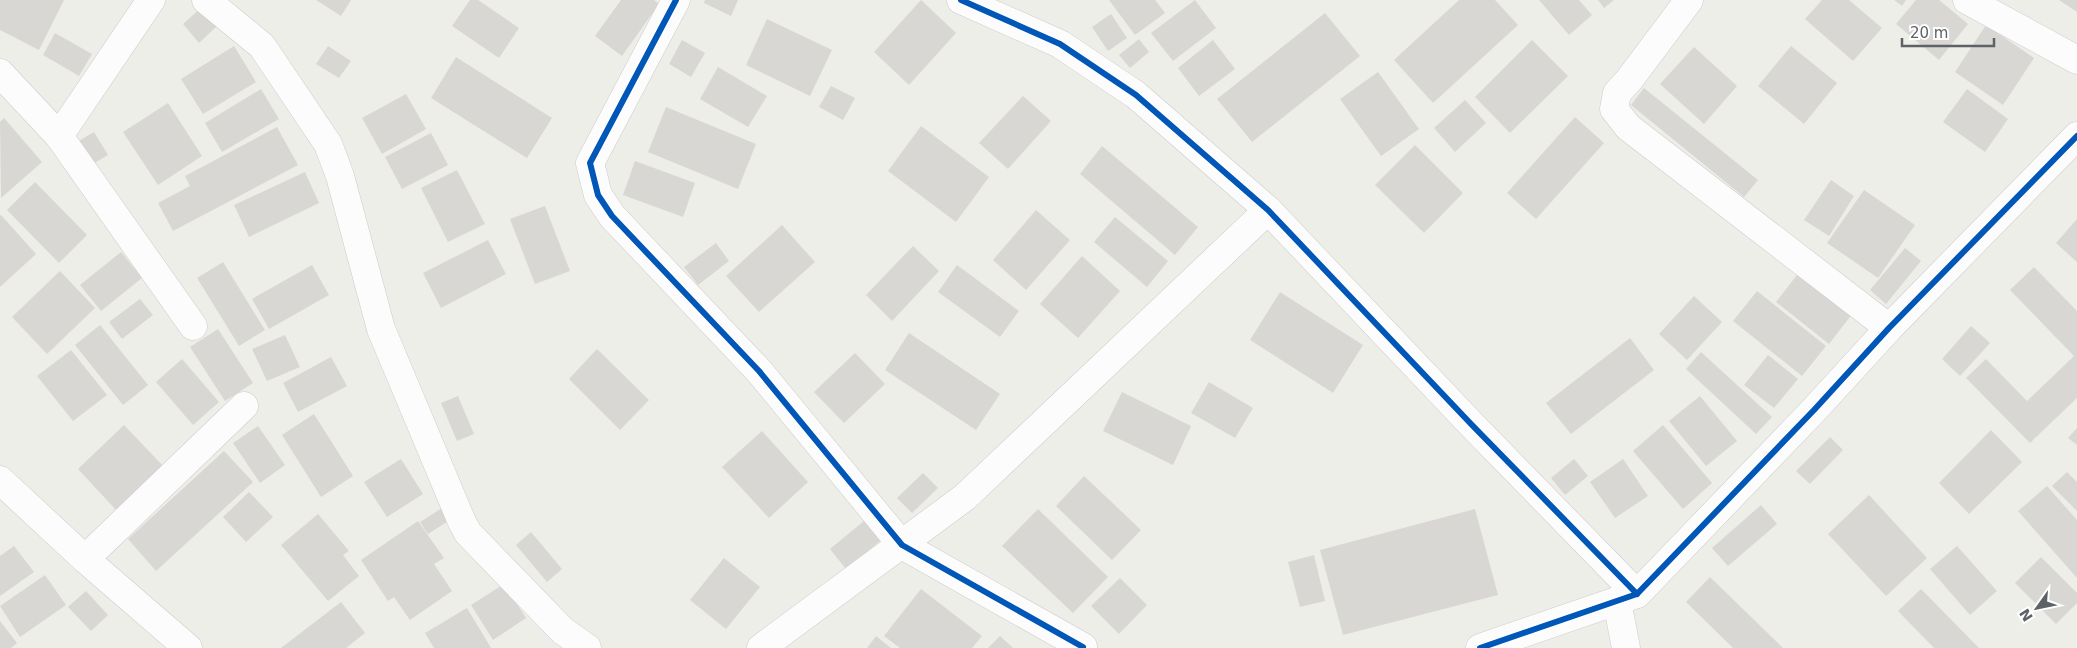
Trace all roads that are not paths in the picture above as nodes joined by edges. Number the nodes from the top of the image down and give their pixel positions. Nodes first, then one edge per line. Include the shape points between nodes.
1 (150, 0) edge
2 (206, 0) edge
3 (676, 0) edge
4 (961, 0) edge
5 (1689, 0) edge
6 (1967, 0) edge
7 (2077, 60) edge
8 (0, 74) edge
9 (59, 136) junction
10 (2077, 136) edge
11 (1268, 210) junction
12 (193, 326) dead end
13 (1889, 328) junction
14 (244, 406) dead end
15 (0, 480) edge
16 (902, 545) junction
17 (85, 559) junction
18 (1627, 598) junction
19 (1083, 647) edge
20 (188, 648) edge
21 (587, 648) edge
22 (761, 648) edge
23 (1480, 648) edge
24 (1626, 648) edge

1 - 9 street
2 - 21 street via 262,46 328,144 340,176 375,310 468,533 563,631
3 - 16 street via 590,163 598,195 612,216 759,371
4 - 11 street via 1060,44 1136,95
5 - 13 street via 1617,92 1614,109 1628,127
6 - 7 street
8 - 9 street
9 - 12 street
10 - 13 street
11 - 16 street via 965,497
11 - 18 street via 1472,425
13 - 18 street via 1814,410
14 - 17 street
15 - 17 street
16 - 19 street
16 - 22 street
17 - 20 street
18 - 23 street
18 - 24 street

